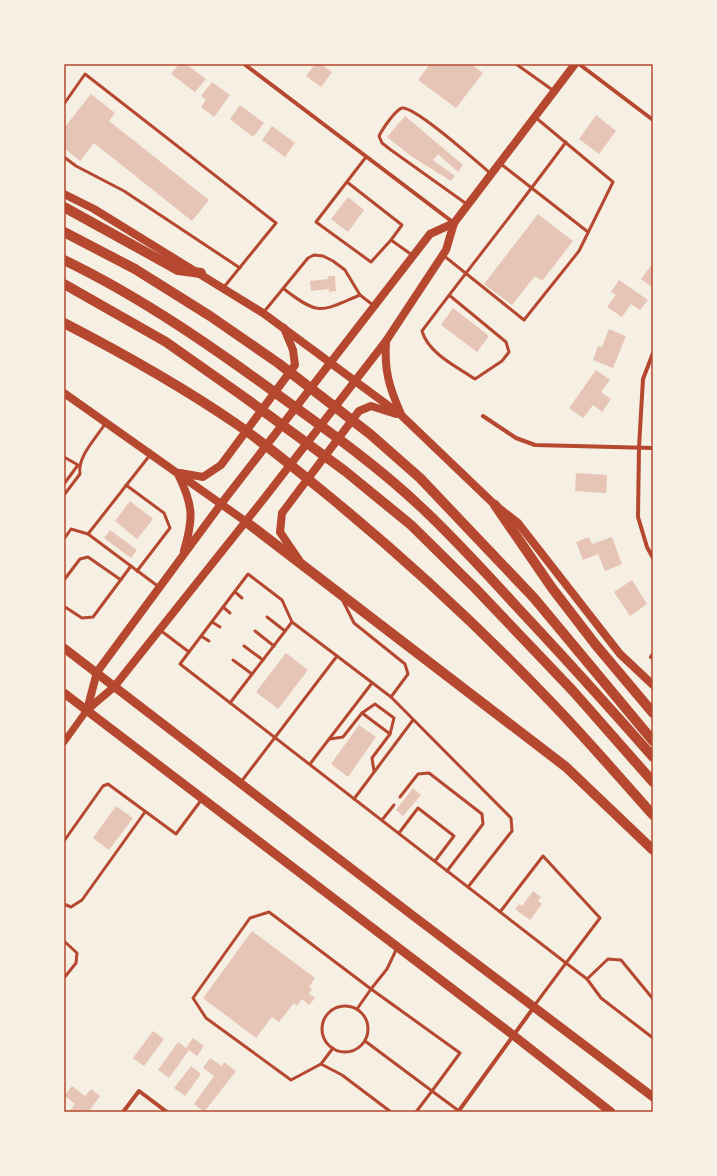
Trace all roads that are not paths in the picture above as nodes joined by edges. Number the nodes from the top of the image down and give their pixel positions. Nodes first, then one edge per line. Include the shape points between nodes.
1 (244, 64) edge
2 (516, 64) edge
3 (576, 64) edge
4 (579, 64) edge
5 (555, 91) junction
6 (64, 104) edge
7 (536, 117) junction
8 (653, 120) edge
9 (566, 142) junction
10 (64, 157) edge
11 (366, 157) junction
12 (500, 164) junction
13 (492, 175) junction
14 (347, 182) junction
15 (532, 188) junction
16 (64, 194) edge
17 (468, 205) junction
18 (64, 207) edge
19 (454, 224) junction
20 (64, 232) edge
21 (588, 232) junction
22 (391, 240) junction
23 (443, 254) junction
24 (414, 256) junction
25 (64, 259) edge
26 (240, 268) junction
27 (201, 273) junction
28 (466, 273) junction
29 (64, 284) edge
30 (224, 287) junction
31 (284, 289) junction
32 (360, 295) junction
33 (448, 295) junction
34 (374, 307) junction
35 (263, 312) junction
36 (64, 323) edge
37 (283, 327) junction
38 (386, 340) junction
39 (653, 353) edge
40 (330, 361) junction
41 (355, 380) junction
42 (64, 393) edge
43 (401, 415) junction
44 (483, 416) dead end
45 (106, 423) junction
46 (639, 447) junction
47 (653, 448) edge
48 (150, 453) junction
49 (64, 457) edge
50 (78, 465) junction
51 (178, 473) junction
52 (64, 484) edge
53 (126, 485) junction
54 (64, 495) edge
55 (221, 504) junction
56 (495, 505) junction
57 (245, 521) junction
58 (88, 534) junction
59 (64, 539) edge
60 (183, 555) junction
61 (653, 558) edge
62 (131, 566) junction
63 (304, 566) junction
64 (137, 571) junction
65 (64, 580) edge
66 (121, 580) junction
67 (160, 587) junction
68 (235, 592) junction
69 (341, 596) junction
70 (242, 598) dead end
71 (64, 607) edge
72 (223, 607) junction
73 (230, 613) dead end
74 (267, 617) dead end
75 (212, 622) junction
76 (292, 622) junction
77 (220, 627) dead end
78 (159, 629) junction
79 (255, 631) dead end
80 (286, 631) junction
81 (201, 636) junction
82 (209, 641) dead end
83 (244, 646) dead end
84 (274, 646) junction
85 (64, 648) edge
86 (189, 652) junction
87 (337, 656) junction
88 (233, 660) dead end
89 (263, 660) junction
90 (97, 672) junction
91 (252, 674) junction
92 (372, 683) junction
93 (653, 685) edge
94 (114, 687) junction
95 (64, 693) edge
96 (391, 698) junction
97 (230, 703) junction
98 (87, 710) junction
99 (362, 713) junction
100 (653, 713) edge
101 (413, 720) junction
102 (390, 734) junction
103 (275, 737) junction
104 (330, 739) junction
105 (653, 741) edge
106 (64, 742) edge
107 (653, 757) edge
108 (310, 764) junction
109 (374, 771) junction
110 (653, 782) edge
111 (240, 783) junction
112 (400, 797) dead end
113 (203, 798) junction
114 (354, 799) junction
115 (394, 805) dead end
116 (144, 812) junction
117 (653, 815) edge
118 (382, 820) junction
119 (399, 833) junction
120 (64, 841) edge
121 (653, 850) edge
122 (435, 861) junction
123 (447, 871) junction
124 (468, 887) junction
125 (64, 904) edge
126 (500, 912) junction
127 (64, 941) edge
128 (398, 947) junction
129 (566, 963) junction
130 (64, 978) edge
131 (587, 979) junction
132 (371, 989) junction
133 (653, 999) edge
134 (534, 1006) junction
135 (357, 1009) junction
136 (513, 1035) junction
137 (653, 1038) edge
138 (365, 1041) junction
139 (333, 1048) junction
140 (321, 1064) junction
141 (432, 1091) junction
142 (653, 1097) edge
143 (458, 1111) edge
144 (123, 1112) edge
145 (167, 1112) edge
146 (391, 1112) edge
147 (416, 1112) edge
148 (611, 1112) edge

1 - 11 street
2 - 5 lane
3 - 5 main road
4 - 8 street
5 - 7 main road
6 - 26 lane via 85,74 276,223
7 - 9 lane
7 - 12 main road
9 - 15 lane
9 - 21 lane via 613,182
10 - 26 lane via 124,192
11 - 14 lane
11 - 19 street
12 - 13 main road
12 - 15 lane
13 - 17 main road
13 - 17 lane via 423,117 410,109 402,108 397,111 379,136 387,147
14 - 22 lane via 402,225
14 - 22 lane via 316,222 371,262
15 - 21 lane
15 - 28 lane
16 - 27 main road
17 - 19 main road
18 - 27 highway via 178,270
19 - 23 main road
19 - 24 main road via 430,234
20 - 105 highway via 135,269 210,316 278,363 370,434 420,478 534,598
21 - 28 lane via 579,251 524,320
22 - 24 lane
23 - 28 lane
23 - 38 main road
24 - 34 main road
25 - 107 highway via 179,326 362,456 422,508 491,579
26 - 30 lane
27 - 30 main road
28 - 33 lane
29 - 110 highway via 166,342 345,472 411,525 574,691
30 - 35 main road
31 - 32 lane via 314,309 330,308
31 - 32 lane via 308,258 314,255 323,256 345,270
31 - 35 lane
32 - 34 lane
33 - 33 lane via 422,331 424,339 443,358 475,379 502,361 509,352 506,342
34 - 40 main road
35 - 37 main road
36 - 117 highway via 178,387 235,424 374,533 498,647 551,701
37 - 40 main road
37 - 51 main road via 293,350 295,365 221,465 203,477
38 - 41 main road
38 - 43 main road via 385,364 389,386
39 - 46 street via 643,379
40 - 41 main road
40 - 55 main road
41 - 43 main road
41 - 57 main road
42 - 45 main road
43 - 56 main road
43 - 63 main road via 371,406 359,411 282,513 280,532
44 - 46 street via 516,438 535,445
45 - 48 main road
45 - 50 lane
46 - 47 street
46 - 61 street via 638,517
48 - 51 main road
48 - 53 lane
49 - 50 lane
50 - 52 lane
50 - 54 lane via 80,474
51 - 55 main road
51 - 60 main road via 189,496 191,518
53 - 58 lane
53 - 64 lane via 164,513 170,528
55 - 57 main road
55 - 60 main road
56 - 93 main road via 518,523 620,654
56 - 100 highway via 557,594
57 - 63 highway
57 - 78 main road
58 - 59 lane via 71,529
58 - 62 lane
60 - 67 main road
62 - 64 lane
62 - 66 lane
63 - 69 highway
64 - 67 lane
65 - 66 lane via 80,559 88,557
66 - 71 lane via 93,617 82,618
67 - 90 main road
68 - 70 lane
68 - 72 lane
68 - 76 lane via 248,574 282,600
69 - 96 lane via 354,623 405,664 408,674
69 - 121 highway via 566,767
72 - 73 lane
72 - 75 lane
74 - 80 lane
75 - 77 lane
75 - 81 lane
76 - 80 lane
76 - 87 lane
78 - 86 lane
78 - 94 main road
79 - 84 lane
80 - 84 lane
81 - 82 lane
81 - 86 lane
83 - 89 lane
84 - 89 lane
85 - 90 main road
86 - 97 lane via 180,664
87 - 92 lane
87 - 103 lane
88 - 91 lane
89 - 91 lane
90 - 94 main road
90 - 98 main road
91 - 97 lane
92 - 96 lane
92 - 104 lane
94 - 98 main road
94 - 111 main road
95 - 98 main road
96 - 101 lane
97 - 103 lane
98 - 106 street
98 - 113 main road
99 - 102 lane
99 - 102 lane via 375,704 394,718
99 - 104 lane via 343,737
101 - 109 lane
101 - 124 lane via 511,818 512,831
102 - 109 lane via 372,758
103 - 108 lane
103 - 111 lane
104 - 108 lane
108 - 114 lane
109 - 114 lane
111 - 134 main road
112 - 123 lane via 418,774 429,773 482,814 483,824
113 - 116 lane via 176,834
113 - 128 main road
114 - 118 lane
115 - 118 lane
116 - 120 lane via 108,784 103,786
116 - 125 lane via 82,900 70,907
118 - 119 lane
119 - 122 lane
119 - 122 lane via 418,808 454,836
122 - 123 lane
123 - 124 lane
124 - 126 lane
126 - 129 lane
126 - 129 lane via 543,856 600,918
127 - 130 lane via 77,953 76,963
128 - 132 lane via 387,969
128 - 136 main road
129 - 131 lane
129 - 134 lane
131 - 133 lane via 608,959 621,960
131 - 137 lane via 601,998
132 - 135 lane
132 - 140 lane via 269,912 250,918 193,998 206,1018 292,1080
132 - 141 lane via 460,1053
134 - 136 street
134 - 142 main road
135 - 138 lane via 366,1020 368,1034
135 - 139 lane via 342,1006 334,1009 324,1020 323,1036
136 - 143 street
136 - 148 main road
138 - 139 lane via 354,1050 340,1051
138 - 141 lane
139 - 140 lane
140 - 146 lane via 342,1075
141 - 143 lane
141 - 147 lane
144 - 145 street via 139,1091

